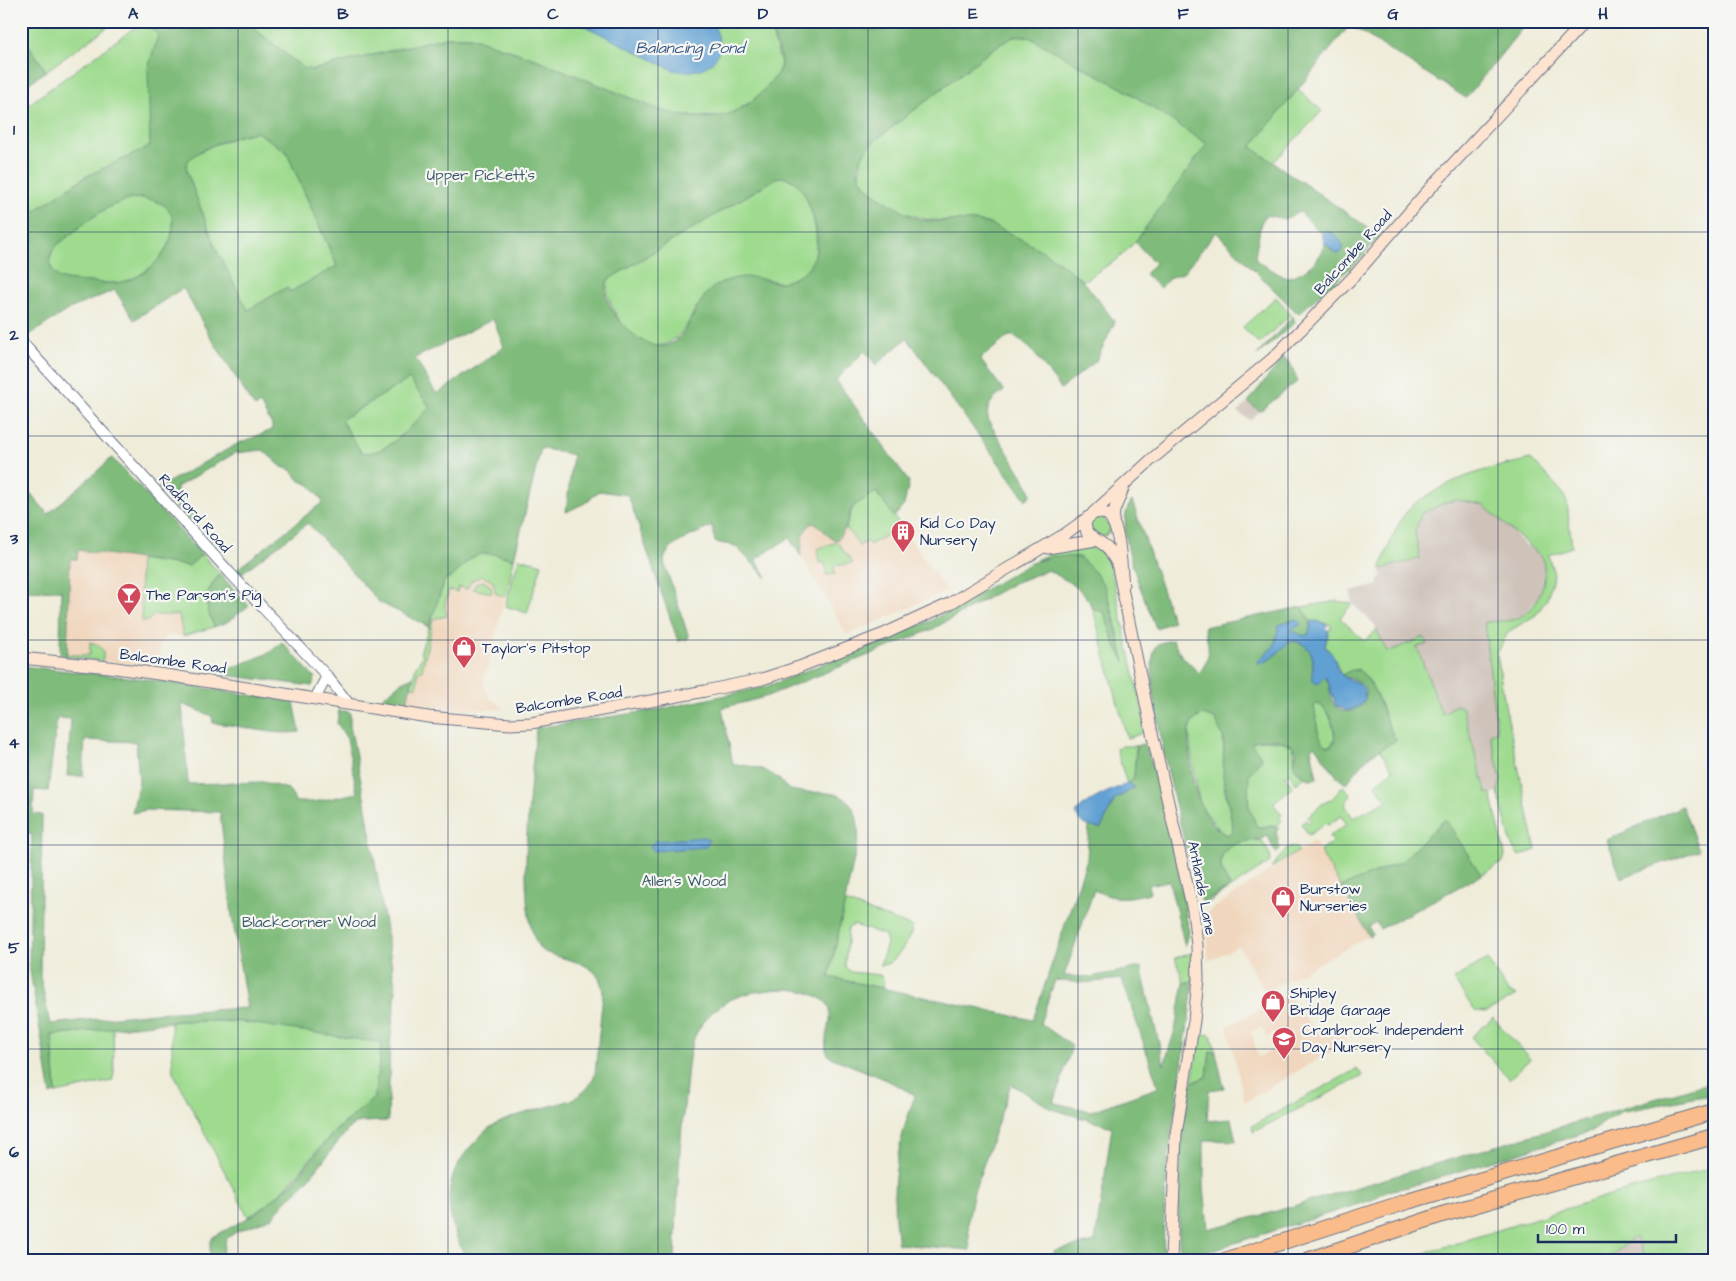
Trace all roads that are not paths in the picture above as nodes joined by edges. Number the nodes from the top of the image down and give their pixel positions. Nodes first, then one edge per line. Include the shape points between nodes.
1 (1585, 21) edge
2 (21, 341) edge
3 (1125, 484) junction
4 (1090, 515) junction
5 (1113, 524) junction
6 (1096, 540) junction
7 (1034, 551) junction
8 (1123, 586) junction
9 (21, 658) edge
10 (327, 676) junction
11 (316, 697) junction
12 (349, 704) junction
13 (1715, 1111) edge
14 (1715, 1136) edge
15 (1171, 1260) edge
16 (1226, 1260) edge
17 (1308, 1260) edge

1 - 3 main road, Balcombe Road via 1424,195 1355,275 1272,359
2 - 10 street, Radford Road
3 - 4 main road, Balcombe Road
3 - 5 main road, Balcombe Road via 1114,511
4 - 5 main road via 1106,513
4 - 6 main road via 1085,524 1086,531
4 - 7 main road, Balcombe Road
5 - 6 main road via 1109,537
5 - 8 main road, Antlands Lane
6 - 7 main road, Balcombe Road
6 - 8 main road, Antlands Lane via 1112,553
7 - 12 main road, Balcombe Road via 968,593 920,618 824,658 762,679 603,711 517,724 428,717
8 - 15 main road, Antlands Lane via 1152,733 1193,910 1197,945 1198,988 1176,1134
9 - 11 main road, Balcombe Road via 109,667
10 - 11 street
10 - 12 street, Radford Road
11 - 12 main road, Balcombe Road
13 - 16 highway via 1409,1201
14 - 17 highway via 1444,1214

